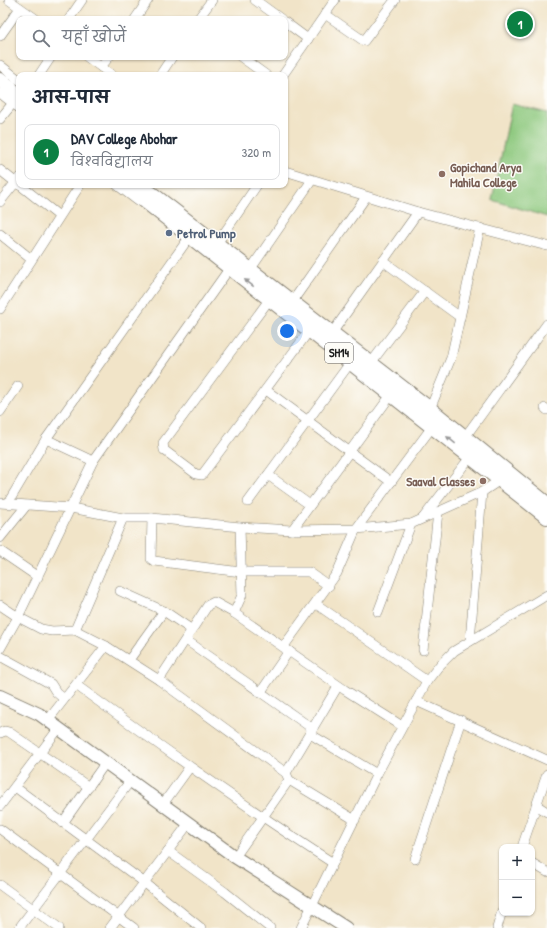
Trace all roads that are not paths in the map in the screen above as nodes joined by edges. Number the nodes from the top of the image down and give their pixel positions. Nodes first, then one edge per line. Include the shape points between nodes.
1 (9, 0) edge
2 (82, 0) edge
3 (148, 0) edge
4 (212, 0) edge
5 (255, 0) edge
6 (335, 0) edge
7 (395, 0) edge
8 (20, 8) junction
9 (325, 14) junction
10 (32, 16) edge
11 (71, 16) edge
12 (137, 16) edge
13 (200, 16) edge
14 (277, 16) edge
15 (288, 24) edge
16 (0, 36) edge
17 (308, 39) junction
18 (49, 60) edge
19 (91, 60) edge
20 (107, 60) edge
21 (170, 60) edge
22 (245, 60) edge
23 (0, 65) edge
24 (101, 67) junction
25 (41, 72) edge
26 (108, 72) edge
27 (162, 72) edge
28 (262, 72) edge
29 (285, 72) edge
30 (16, 78) edge
31 (0, 80) edge
32 (0, 92) edge
33 (16, 101) edge
34 (16, 101) edge
35 (16, 103) edge
36 (0, 119) edge
37 (0, 170) edge
38 (288, 172) edge
39 (312, 180) junction
40 (16, 181) edge
41 (16, 184) edge
42 (25, 188) edge
43 (78, 188) edge
44 (121, 188) edge
45 (255, 188) edge
46 (143, 192) edge
47 (366, 197) junction
48 (0, 202) edge
49 (418, 212) junction
50 (58, 216) junction
51 (480, 228) junction
52 (193, 233) junction
53 (0, 234) edge
54 (216, 245) junction
55 (547, 246) edge
56 (31, 259) junction
57 (383, 261) junction
58 (229, 269) junction
59 (250, 270) junction
60 (425, 291) junction
61 (273, 294) junction
62 (292, 302) junction
63 (0, 309) edge
64 (460, 317) junction
65 (547, 324) edge
66 (313, 325) junction
67 (332, 333) junction
68 (354, 357) junction
69 (371, 363) junction
70 (18, 386) dead end
71 (395, 389) junction
72 (266, 390) junction
73 (0, 412) edge
74 (434, 417) junction
75 (307, 420) junction
76 (465, 437) junction
77 (46, 439) junction
78 (349, 451) junction
79 (471, 456) junction
80 (93, 462) junction
81 (268, 475) junction
82 (505, 477) junction
83 (391, 482) junction
84 (482, 492) junction
85 (248, 502) dead end
86 (4, 503) edge
87 (547, 504) edge
88 (310, 505) junction
89 (26, 506) junction
90 (71, 508) junction
91 (438, 512) junction
92 (547, 517) edge
93 (123, 518) junction
94 (152, 518) junction
95 (422, 519) junction
96 (411, 524) junction
97 (240, 527) junction
98 (356, 529) junction
99 (292, 530) junction
100 (0, 538) edge
101 (0, 551) edge
102 (241, 572) junction
103 (38, 577) junction
104 (329, 586) junction
105 (120, 591) dead end
106 (547, 595) edge
107 (316, 604) junction
108 (0, 605) edge
109 (164, 611) junction
110 (378, 612) dead end
111 (234, 613) junction
112 (18, 618) junction
113 (75, 630) junction
114 (192, 630) junction
115 (186, 640) junction
116 (470, 641) junction
117 (106, 646) junction
118 (0, 649) edge
119 (286, 649) junction
120 (423, 650) dead end
121 (0, 656) edge
122 (129, 660) junction
123 (159, 680) junction
124 (427, 681) junction
125 (76, 685) junction
126 (338, 686) junction
127 (260, 693) junction
128 (0, 696) edge
129 (64, 699) junction
130 (416, 700) junction
131 (48, 720) junction
132 (462, 720) junction
133 (402, 726) junction
134 (59, 728) junction
135 (311, 731) junction
136 (0, 733) edge
137 (40, 753) junction
138 (547, 760) edge
139 (106, 762) junction
140 (189, 768) junction
141 (377, 774) junction
142 (547, 774) edge
143 (288, 776) junction
144 (131, 780) junction
145 (14, 787) junction
146 (89, 787) junction
147 (163, 804) junction
148 (536, 805) junction
149 (0, 806) edge
150 (547, 812) edge
151 (263, 818) junction
152 (355, 820) junction
153 (63, 823) junction
154 (189, 823) junction
155 (0, 829) edge
156 (85, 840) junction
157 (523, 844) edge
158 (168, 851) junction
159 (235, 857) junction
160 (415, 859) dead end
161 (333, 863) junction
162 (535, 865) edge
163 (547, 872) edge
164 (59, 874) junction
165 (145, 883) junction
166 (0, 885) edge
167 (312, 908) junction
168 (34, 909) junction
169 (501, 916) edge
170 (119, 917) junction
171 (19, 928) edge
172 (59, 928) edge
173 (110, 928) edge
174 (134, 928) edge
175 (201, 928) edge
176 (270, 928) edge
177 (301, 928) edge
178 (346, 928) edge
179 (497, 928) edge

1 - 8 street
2 - 11 street
3 - 12 street
4 - 13 street
5 - 14 street
6 - 9 street
7 - 9 street via 364,41
8 - 10 street
8 - 16 street
9 - 17 street
15 - 17 street
17 - 29 street
18 - 25 street
19 - 24 street
20 - 24 street
21 - 27 street
22 - 28 street
23 - 30 street
24 - 26 street
31 - 33 main road
32 - 34 street
35 - 36 street
37 - 40 street
38 - 39 street
39 - 47 street
39 - 59 street
41 - 48 street
42 - 50 street
43 - 50 street
44 - 46 street via 134,198
45 - 54 street
46 - 52 main road, SH14
47 - 49 street
47 - 62 street
49 - 51 street
49 - 57 street
50 - 56 street
51 - 55 street
51 - 64 street
52 - 54 main road, SH14
52 - 58 main road, SH14
52 - 77 street
53 - 56 street
54 - 59 main road, SH14
56 - 63 street
57 - 60 street
57 - 67 street
61 -> 58 main road, SH14
58 - 80 street
59 - 61 main road, SH14
60 - 64 street
60 - 69 street
61 - 62 main road, SH14
61 - 66 main road, SH14
61 - 72 street via 163,443 164,450 196,474 202,475
62 - 66 main road, SH14
64 - 74 street
65 - 76 street
66 - 67 main road, SH14
66 - 68 main road, SH14
66 - 72 street
67 - 68 main road, SH14
68 - 69 main road, SH14
68 - 71 main road, SH14
68 - 75 street
69 - 71 main road, SH14
70 - 73 street
71 - 74 main road, SH14
71 - 78 street
72 - 75 street
74 - 76 main road, SH14
79 -> 74 main road, SH14
74 - 83 street
75 - 78 street
75 - 81 street
76 - 82 main road, SH14
77 - 80 street
77 - 86 street
78 - 83 street
78 - 88 street
79 - 82 main road, SH14
79 - 95 street
80 - 90 street
81 - 85 street
81 - 88 street
82 - 84 street
82 - 87 main road, SH14
82 - 92 main road, SH14
83 - 98 street
84 - 91 street
84 - 116 street
86 - 89 street
88 - 99 street
89 - 90 street
89 - 100 street
90 - 93 street
90 - 103 street
91 - 95 street
91 - 120 street
93 - 94 street
93 - 113 street
94 - 97 street
94 - 102 street via 151,559 154,561
95 - 96 street
96 - 98 street
96 - 110 street
97 - 99 street
97 - 102 street
98 - 99 street
98 - 104 street
101 - 103 street
102 - 104 street via 309,572
102 - 111 street via 242,595
103 - 112 street
104 - 107 street
105 - 109 street
106 - 116 street
107 - 119 street
107 - 124 street
108 - 112 street
109 - 114 street
109 - 122 street
111 - 114 street via 214,602 210,603
111 - 119 street
112 - 113 street via 47,630
112 - 118 street
113 - 117 street
114 - 115 street
115 - 123 street
115 - 127 street
116 - 124 street via 447,658
117 - 122 street
117 - 125 street
119 - 126 street
119 - 127 street
121 - 129 street via 51,684
122 - 123 street
123 - 143 street
124 - 130 street
125 - 129 street
125 - 140 street
126 - 133 street
126 - 135 street
127 - 135 street
128 - 131 main road
129 - 131 street
130 - 132 street
130 - 133 street
131 - 134 main road
132 - 138 street
132 - 160 street
133 - 141 street
134 - 137 street
134 - 139 main road
135 - 141 street
135 - 143 street
136 - 137 street via 9,732
137 - 145 street
137 - 146 street
139 - 144 main road
139 - 146 street
140 - 147 street
140 - 151 street
141 - 152 street
142 - 148 street
143 - 151 street
143 - 152 street
144 - 147 main road
144 - 156 street
145 - 149 street
145 - 153 street
146 - 153 street
147 - 154 main road
148 - 150 street
148 - 157 street
151 - 159 street
151 - 161 street
152 - 161 street
153 - 156 street
154 - 158 street
154 - 159 main road
155 - 164 street
156 - 164 street
156 - 165 street
158 - 165 street
158 - 176 street
159 - 167 main road
161 - 167 street
162 - 163 street
164 - 168 street
164 - 170 street
165 - 170 street
165 - 175 street
166 - 168 street
167 - 177 street
167 - 178 main road
168 - 171 street
168 - 172 street
169 - 179 street
170 - 173 street
170 - 174 street

